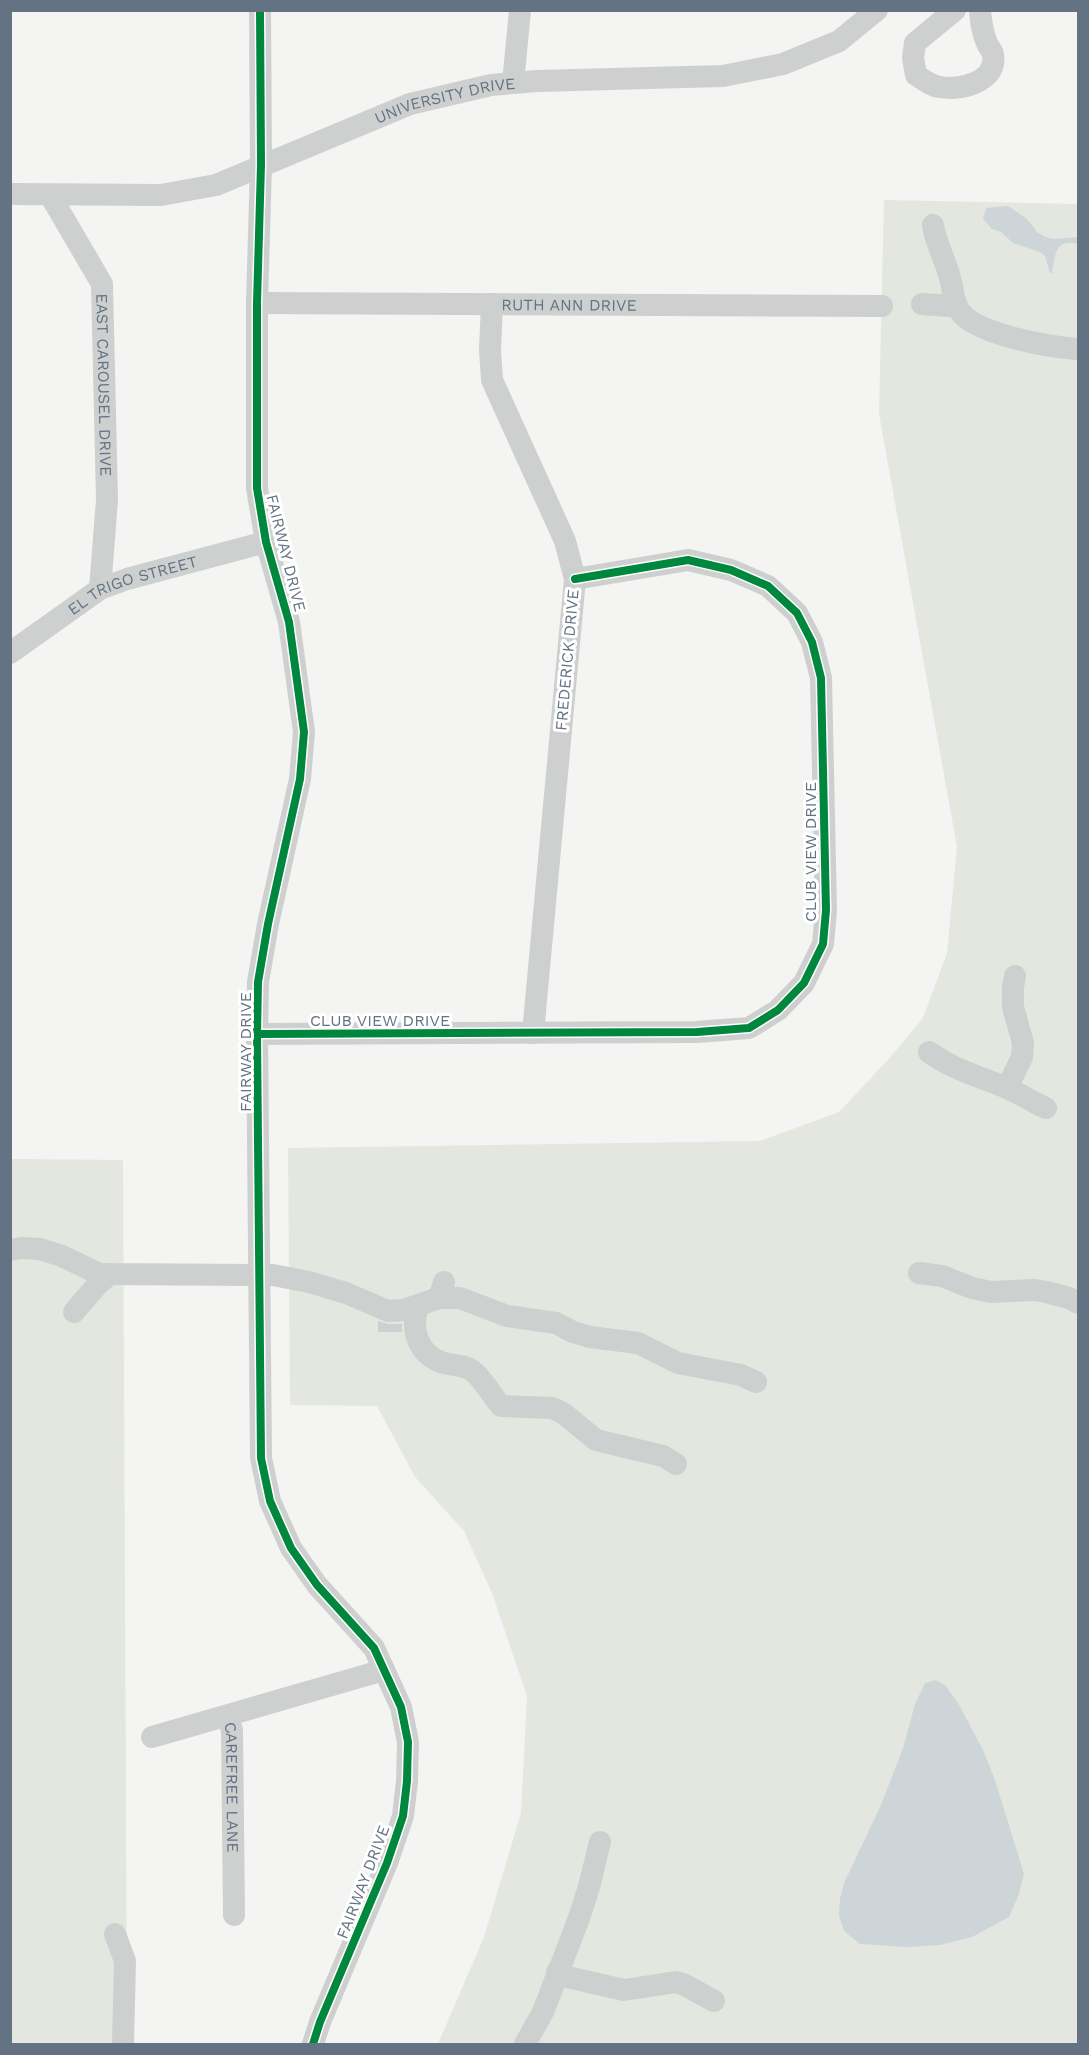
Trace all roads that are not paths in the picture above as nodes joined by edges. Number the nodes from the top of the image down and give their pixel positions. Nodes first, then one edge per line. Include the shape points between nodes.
1 (260, 10) edge
2 (520, 10) edge
3 (877, 10) edge
4 (955, 10) edge
5 (980, 10) edge
6 (513, 83) junction
7 (261, 165) junction
8 (10, 194) edge
9 (50, 195) junction
10 (933, 225) dead end
11 (257, 303) junction
12 (492, 304) junction
13 (922, 304) dead end
14 (955, 304) junction
15 (882, 306) dead end
16 (957, 329) dead end
17 (1078, 349) edge
18 (266, 542) junction
19 (575, 579) junction
20 (100, 589) junction
21 (10, 653) edge
22 (1015, 976) dead end
23 (533, 1033) junction
24 (257, 1034) junction
25 (929, 1052) dead end
26 (1007, 1088) junction
27 (1046, 1108) dead end
28 (10, 1250) edge
29 (919, 1273) dead end
30 (110, 1274) junction
31 (260, 1275) junction
32 (1078, 1304) edge
33 (418, 1306) junction
34 (74, 1312) dead end
35 (756, 1382) dead end
36 (676, 1464) dead end
37 (384, 1670) junction
38 (227, 1716) junction
39 (152, 1737) dead end
40 (600, 1842) dead end
41 (234, 1915) dead end
42 (115, 1934) dead end
43 (556, 1972) junction
44 (714, 2001) dead end
45 (123, 2044) edge
46 (313, 2044) edge
47 (525, 2044) edge

1 - 7 street, FAIRWAY DRIVE
2 - 6 street
3 - 6 street, UNIVERSITY DRIVE via 839,41 783,64 723,76
4 - 5 street via 915,43 916,75 942,88 979,81 991,70 994,55 981,27
6 - 7 street, UNIVERSITY DRIVE via 410,104
7 - 9 street, UNIVERSITY DRIVE via 216,185 161,195
7 - 11 street, FAIRWAY DRIVE
8 - 9 street, UNIVERSITY DRIVE
9 - 20 street, EAST CAROUSEL DRIVE via 102,284 107,500
10 - 14 street
11 - 12 street, RUTH ANN DRIVE
11 - 18 street, FAIRWAY DRIVE via 257,488
12 - 15 street, RUTH ANN DRIVE
12 - 19 street, FREDERICK DRIVE via 492,380 564,541
13 - 14 street
14 - 16 street
14 - 17 street via 975,325 994,333
18 - 20 street, EL TRIGO STREET
18 - 24 street, FAIRWAY DRIVE via 289,622 304,732 300,779 258,982
19 - 23 street, FREDERICK DRIVE
19 - 23 street, CLUB VIEW DRIVE via 688,560 731,570 768,586 797,613 812,642 822,678 826,910 823,944 804,982 778,1010 749,1028
20 - 21 street, EL TRIGO STREET
22 - 26 street via 1013,1007 1023,1043 1022,1057
23 - 24 street, CLUB VIEW DRIVE
24 - 31 street, FAIRWAY DRIVE
25 - 26 street via 960,1071
26 - 27 street
28 - 30 street via 40,1249 99,1274
29 - 32 street via 992,1292 1046,1292
30 - 31 street
30 - 34 street
31 - 33 street via 309,1282 388,1311
31 - 37 street, FAIRWAY DRIVE via 261,1458 270,1501 291,1548 317,1585 374,1648
33 - 35 street via 441,1290 507,1316 556,1323 573,1332 638,1343 678,1363 741,1375
33 - 36 street via 414,1329 417,1340 438,1361 475,1372 501,1412 552,1408 596,1440 663,1456
37 - 38 street, CAREFREE LANE
37 - 46 street, FAIRWAY DRIVE via 401,1707 408,1742 403,1816
38 - 39 street
38 - 41 street, CAREFREE LANE via 232,1730
40 - 43 street via 579,1918
42 - 45 street via 125,1961
43 - 44 street via 624,1990 676,1982
43 - 47 street via 543,2012

